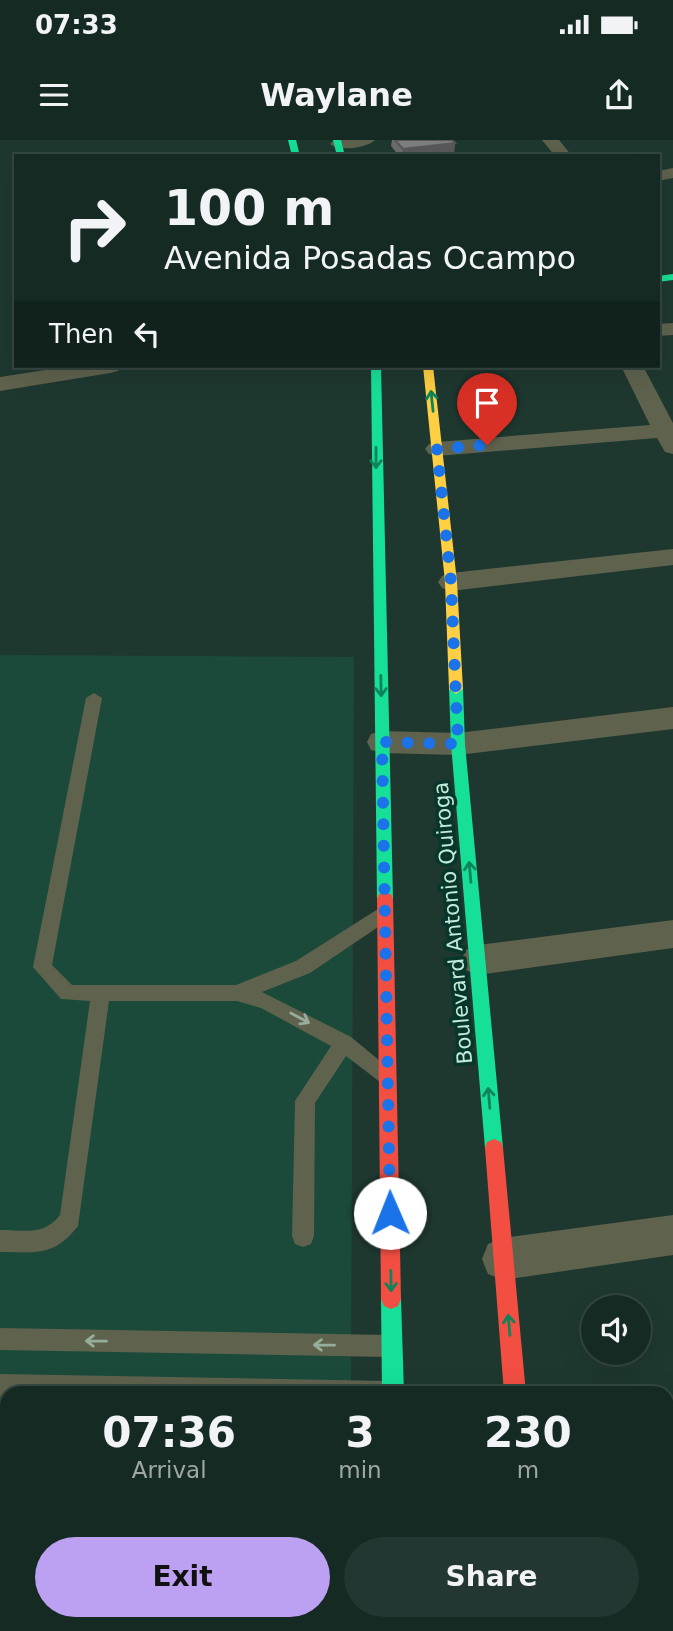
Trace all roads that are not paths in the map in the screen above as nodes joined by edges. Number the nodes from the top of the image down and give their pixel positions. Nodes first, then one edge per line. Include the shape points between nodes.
1 (367, 140) edge
2 (550, 140) edge
3 (339, 147) edge
4 (562, 154) edge
5 (98, 368) edge
6 (376, 368) edge
7 (428, 368) edge
8 (633, 368) edge
9 (0, 384) edge
10 (670, 436) edge
11 (437, 449) junction
12 (673, 557) edge
13 (451, 582) junction
14 (94, 698) dead end
15 (673, 718) edge
16 (382, 742) junction
17 (458, 744) junction
18 (385, 913) junction
19 (673, 934) edge
20 (478, 960) junction
21 (102, 993) junction
22 (237, 993) junction
23 (344, 1043) junction
24 (388, 1080) junction
25 (673, 1235) edge
26 (303, 1236) dead end
27 (0, 1241) edge
28 (503, 1259) junction
29 (0, 1339) edge
30 (392, 1346) junction
31 (393, 1386) edge
32 (514, 1386) edge

1 - 3 street
2 - 4 street
5 - 9 street
6 -> 16 main road
11 -> 7 main road, Boulevard Antonio Quiroga
8 - 10 street
10 - 11 street
11 - 13 main road, Boulevard Antonio Quiroga
12 - 13 street
13 - 17 main road, Boulevard Antonio Quiroga
14 - 21 lane via 41,967 68,993
15 - 17 street
16 - 17 street
16 - 18 main road
20 -> 17 main road, Boulevard Antonio Quiroga
18 - 22 lane via 303,967
18 - 24 main road
19 - 20 street
28 -> 20 main road, Boulevard Antonio Quiroga
21 - 22 lane
21 - 27 lane via 70,1219 57,1236
22 -> 23 lane via 266,1001
23 - 24 lane
23 - 26 lane via 305,1101
24 -> 30 main road
25 - 28 street
32 -> 28 main road, Boulevard Antonio Quiroga
30 -> 29 lane
30 - 31 main road

